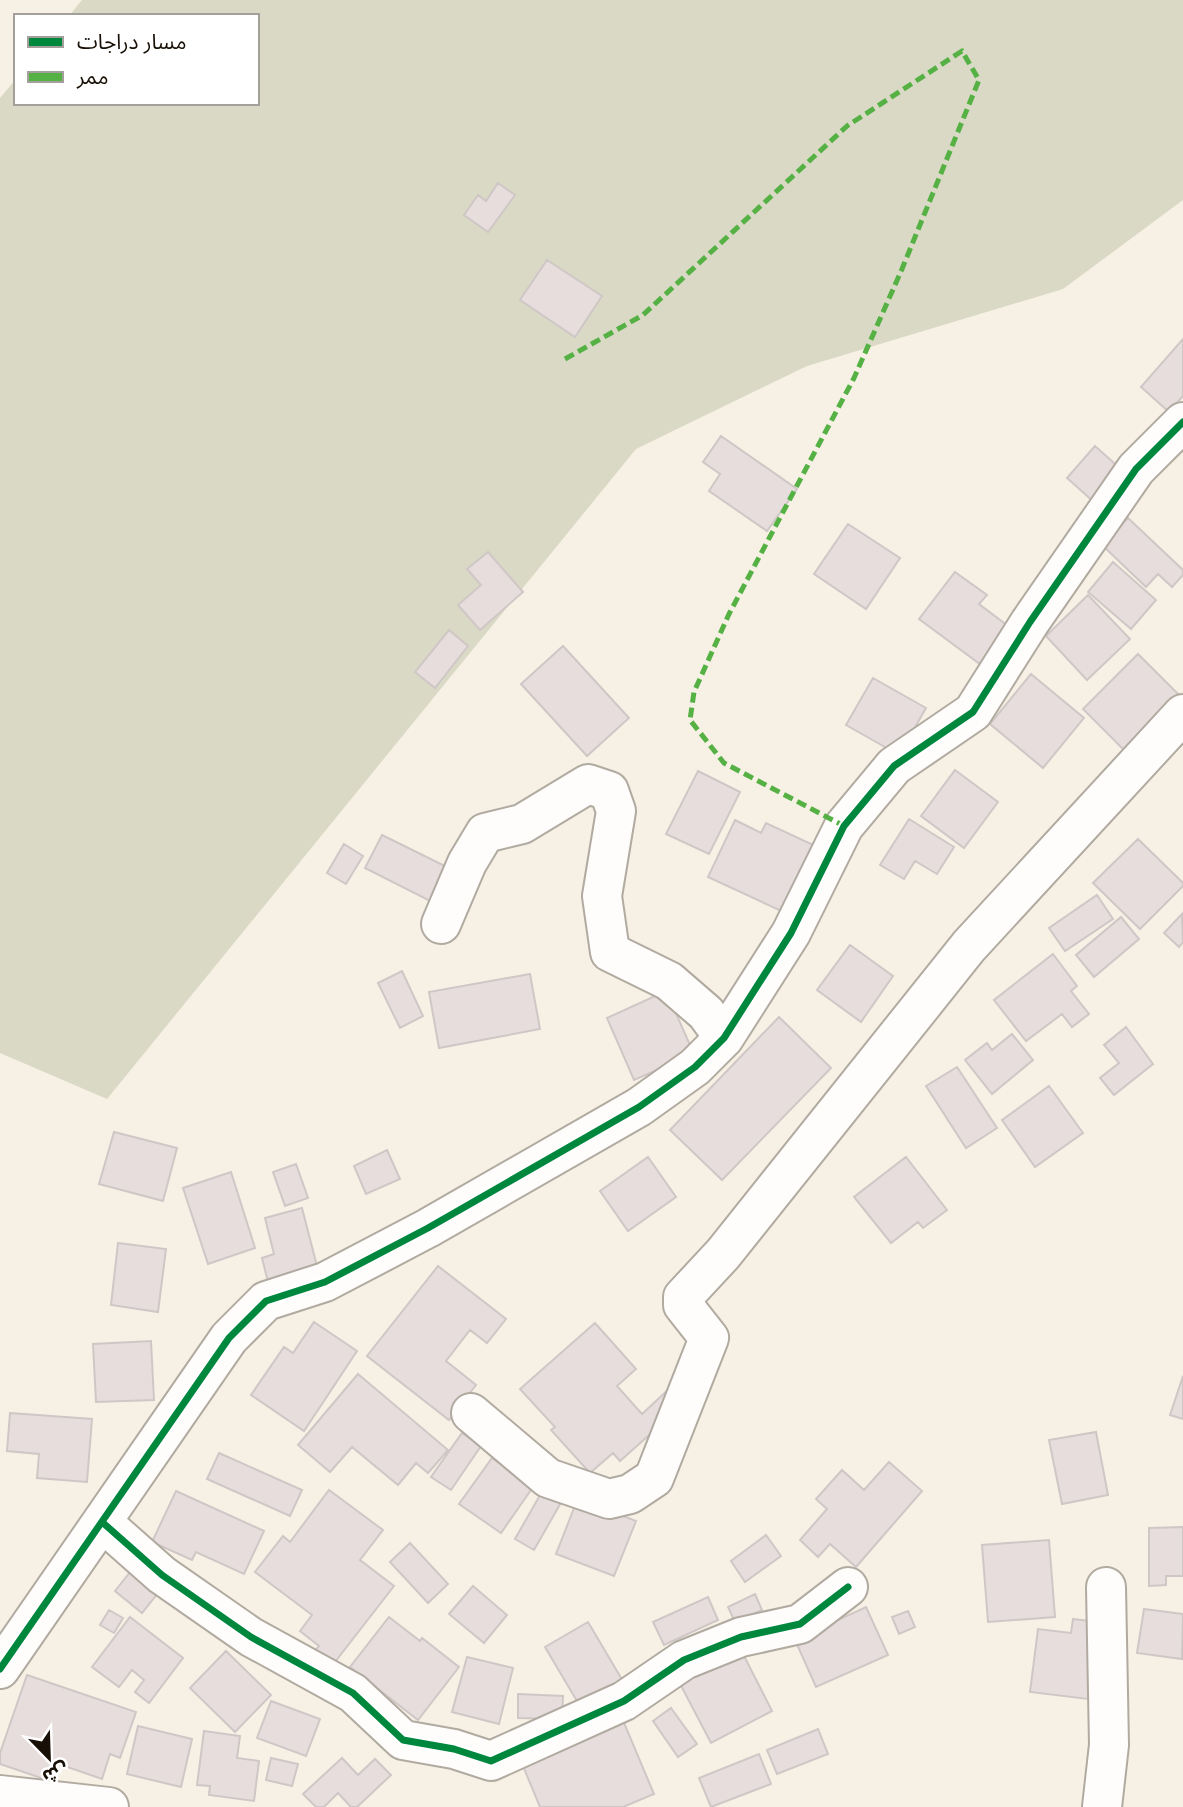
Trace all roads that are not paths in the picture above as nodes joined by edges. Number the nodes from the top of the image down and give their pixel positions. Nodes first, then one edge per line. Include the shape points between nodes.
1 (1183, 422) edge
2 (1183, 713) edge
3 (441, 925) dead end
4 (724, 1038) junction
5 (471, 1413) dead end
6 (103, 1522) junction
7 (848, 1587) dead end
8 (1106, 1587) dead end
9 (0, 1669) edge
10 (0, 1795) edge
11 (109, 1807) edge
12 (1102, 1807) edge

1 - 4 street via 1136,469 972,712 894,766 844,826 791,933
2 - 5 street via 970,946 723,1254 683,1297 683,1305 709,1338 654,1478 630,1494 609,1499 548,1478
3 - 4 street via 485,833 522,824 588,784 609,791 616,811 602,896 610,952 669,981 705,1013
4 - 6 street via 662,1091 547,1161 325,1282 266,1301 229,1338
6 - 7 street via 162,1575 251,1637 353,1693 403,1740 491,1760 624,1701 684,1660 741,1637 800,1624
6 - 9 street
8 - 12 street via 1109,1745
10 - 11 street

